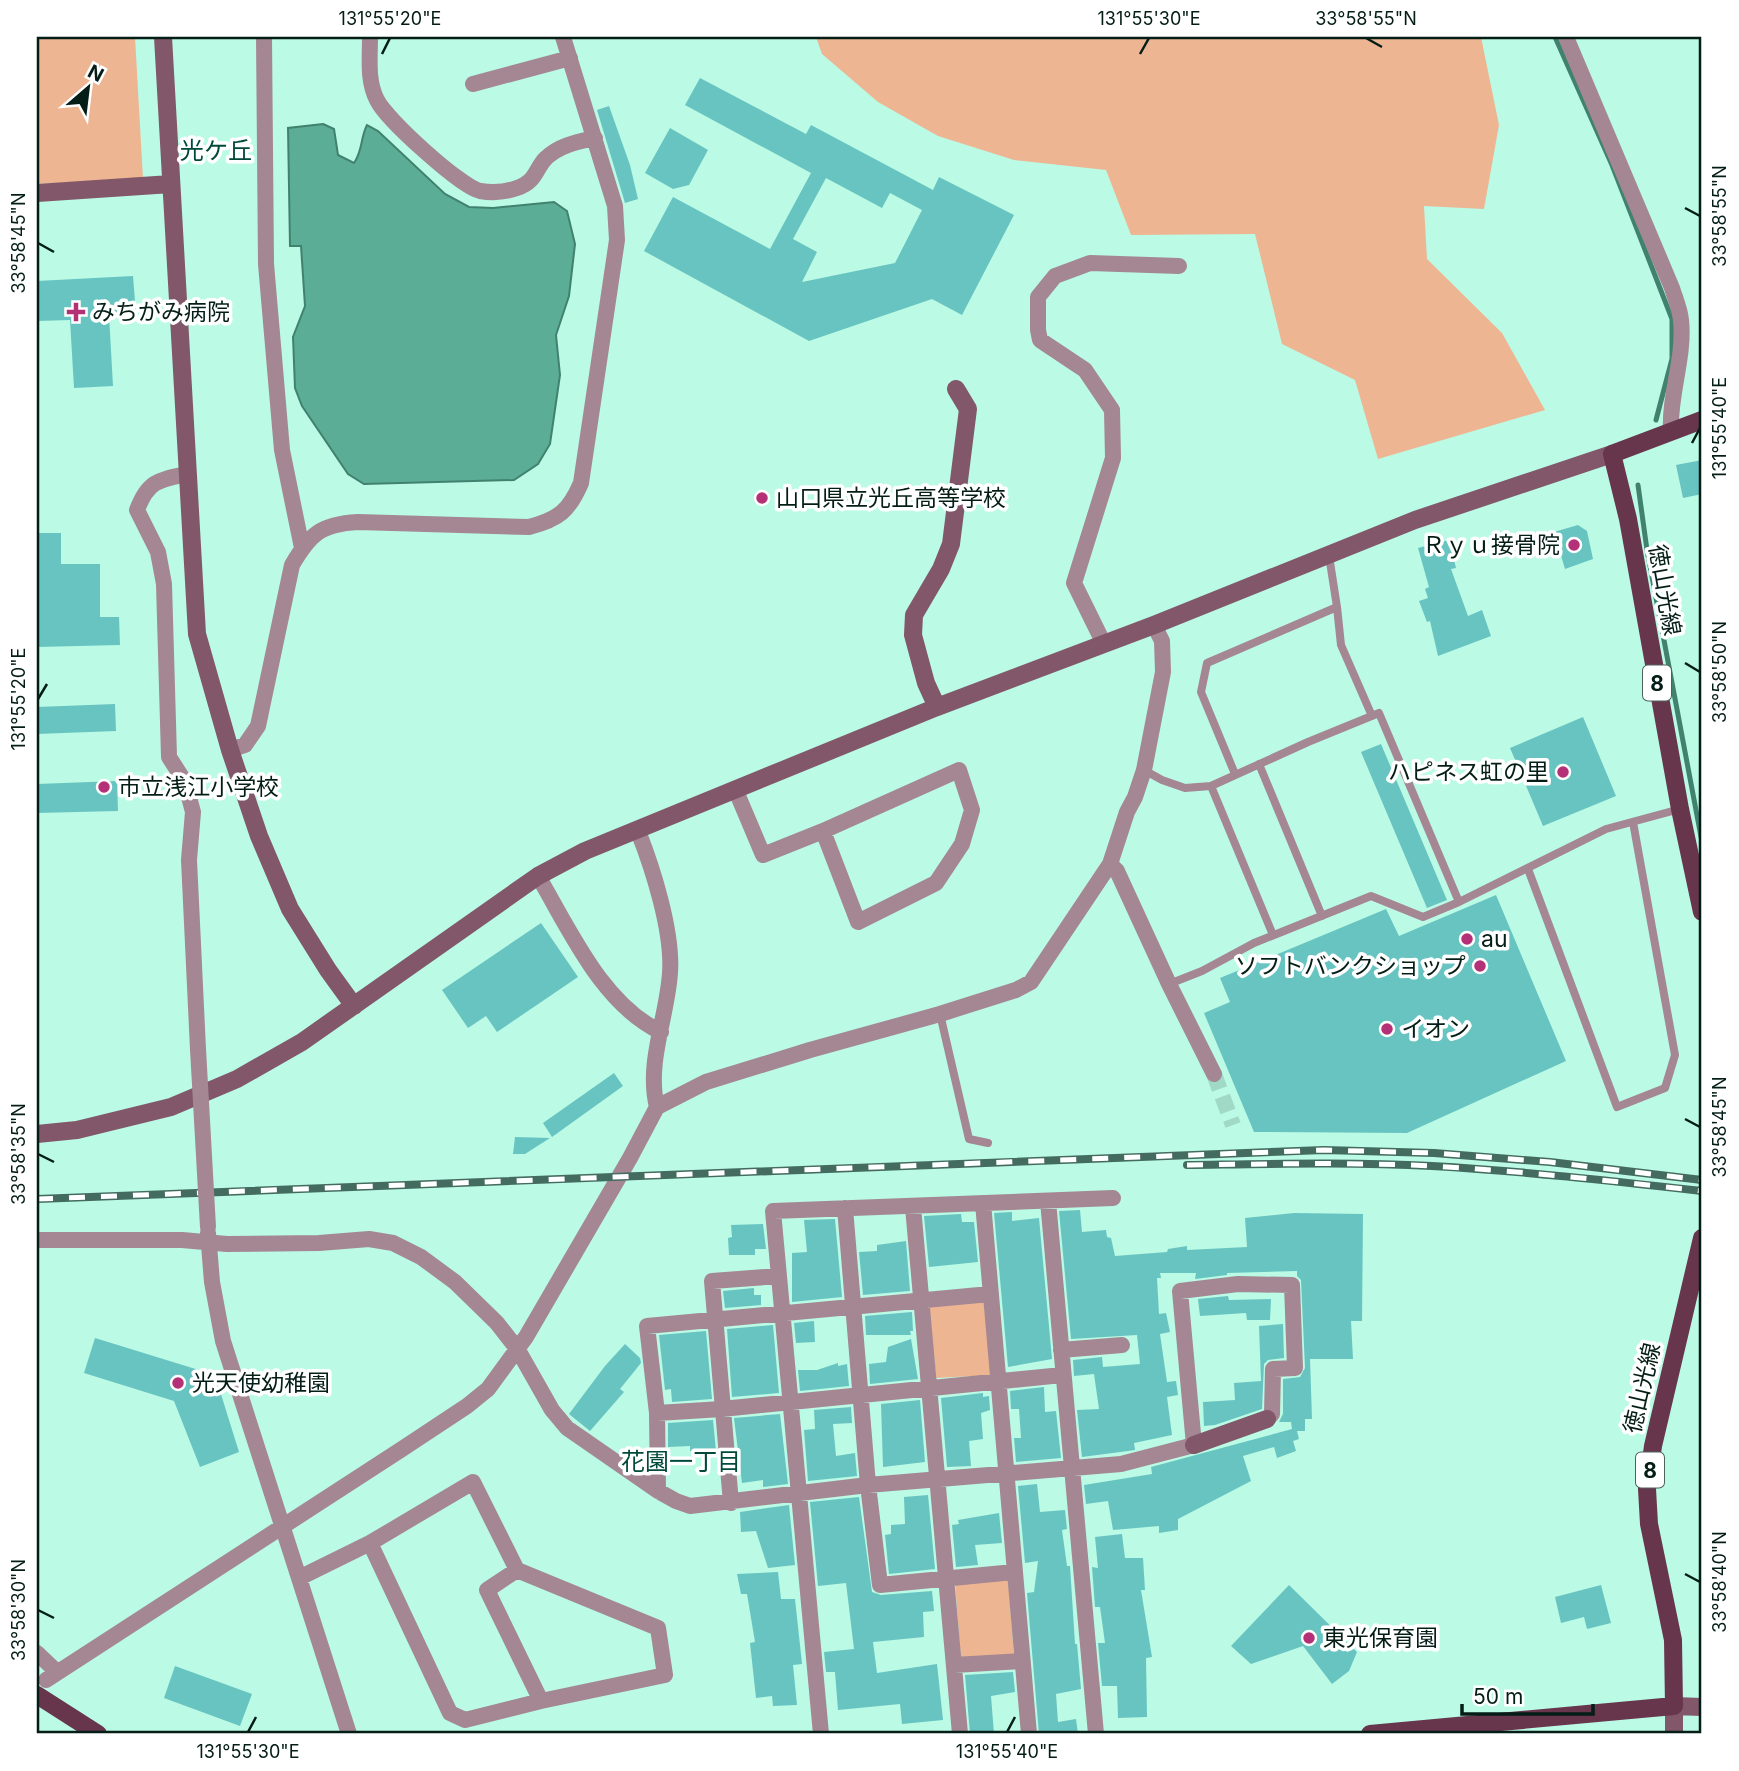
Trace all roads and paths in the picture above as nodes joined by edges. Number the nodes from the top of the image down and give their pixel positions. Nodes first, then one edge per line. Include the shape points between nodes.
1 (163, 37) edge
2 (264, 37) edge
3 (370, 37) edge
4 (563, 37) edge
5 (1566, 37) edge
6 (570, 58) junction
7 (473, 84) dead end
8 (595, 138) junction
9 (171, 184) junction
10 (37, 193) edge
11 (1179, 266) dead end
12 (956, 389) dead end
13 (1702, 420) edge
14 (1671, 431) junction
15 (1612, 454) junction
16 (187, 474) junction
17 (302, 548) junction
18 (1330, 562) dead end
19 (1337, 607) junction
20 (1154, 625) junction
21 (1104, 643) junction
22 (937, 707) junction
23 (1372, 716) junction
24 (230, 750) junction
25 (1259, 764) junction
26 (1144, 770) junction
27 (1234, 774) junction
28 (1211, 786) junction
29 (736, 791) junction
30 (1680, 809) junction
31 (1633, 822) junction
32 (638, 831) junction
33 (823, 831) junction
34 (1110, 863) junction
35 (1528, 869) junction
36 (538, 876) junction
37 (1699, 877) edge
38 (1459, 902) junction
39 (1702, 912) edge
40 (1322, 916) junction
41 (1273, 935) junction
42 (1169, 984) junction
43 (354, 1006) junction
44 (940, 1014) junction
45 (661, 1032) junction
46 (1214, 1074) tunnel mouth
47 (657, 1107) junction
48 (37, 1134) edge
49 (988, 1143) dead end
50 (1113, 1198) dead end
51 (1048, 1200) junction
52 (983, 1203) junction
53 (913, 1207) junction
54 (845, 1208) junction
55 (208, 1234) junction
56 (1702, 1238) edge
57 (37, 1240) edge
58 (779, 1276) junction
59 (990, 1294) junction
60 (921, 1301) junction
61 (855, 1307) junction
62 (783, 1315) junction
63 (714, 1322) junction
64 (1122, 1345) dead end
65 (518, 1349) junction
66 (1061, 1350) junction
67 (1062, 1375) junction
68 (998, 1382) junction
69 (929, 1387) junction
70 (861, 1394) junction
71 (791, 1402) junction
72 (722, 1409) junction
73 (657, 1413) junction
74 (1267, 1419) joint
75 (1194, 1445) junction
76 (1072, 1467) junction
77 (1007, 1473) junction
78 (939, 1479) junction
79 (868, 1485) junction
80 (658, 1491) junction
81 (797, 1492) junction
82 (731, 1503) junction
83 (283, 1527) junction
84 (370, 1543) junction
85 (517, 1570) junction
86 (1014, 1572) junction
87 (947, 1577) junction
88 (299, 1578) junction
89 (37, 1653) edge
90 (1022, 1661) junction
91 (954, 1665) junction
92 (47, 1683) edge
93 (541, 1700) junction
94 (1674, 1706) junction
95 (1702, 1707) edge
96 (99, 1734) edge
97 (349, 1734) edge
98 (821, 1734) edge
99 (960, 1734) edge
100 (1029, 1734) edge
101 (1096, 1734) edge
102 (1370, 1734) edge
103 (1674, 1734) edge

1 - 9 street
2 - 17 street via 266,264 282,450
3 - 8 street via 370,81 386,115 478,190 499,192 519,187 536,176 544,159 564,145
4 - 6 street
5 - 14 street via 1681,319
6 - 7 street
6 - 8 street
8 - 17 street via 615,206 617,240 582,483 573,502 562,514 529,527 335,523
9 - 10 street
9 - 16 street
11 - 21 street via 1090,262 1055,276 1038,297 1040,340 1085,370 1112,410 1113,458 1073,583
12 - 22 street via 968,409 951,544 914,615 913,635
13 - 14 main road
14 - 15 main road
15 - 20 street via 1415,520
15 - 30 main road, 徳山光線 / 8
16 - 24 street via 197,634
16 - 55 street, bridge via 160,480 144,492 137,510 158,552 164,584 169,757 185,782 193,812 189,860
17 - 24 street via 292,565 258,726 244,745
18 - 19 lane
19 - 23 lane via 1340,645
19 - 27 lane via 1208,663 1201,692
20 - 21 street
20 - 26 street via 1162,641 1163,672
21 - 22 street
22 - 29 street
23 - 25 lane
23 - 38 lane via 1379,713
24 - 43 street via 258,836 290,909
25 - 27 lane
25 - 40 lane
26 - 28 lane via 1185,788
26 - 34 street
27 - 28 lane
28 - 41 lane
29 - 32 street
29 - 33 street via 763,855
30 - 31 lane
30 - 37 main road, 徳山光線 / 8
31 - 35 lane via 1606,829
31 - 35 lane via 1675,1055 1665,1088 1617,1107
32 - 36 street via 585,851
32 - 45 street via 667,931 670,970
33 - 33 street via 959,769 972,810 962,844 936,883 858,922
34 - 42 street
34 - 44 street via 1031,982
35 - 38 lane
36 - 43 street
36 - 45 street via 622,1007
37 - 39 main road, 徳山光線 / 8
38 - 40 lane via 1423,917 1371,896
40 - 41 lane
41 - 42 lane
42 - 46 street
43 - 48 street via 237,1079 171,1107 77,1130
44 - 47 street via 706,1082
44 - 49 lane via 969,1139
45 - 47 street via 653,1090
47 - 65 street
50 - 51 street
51 - 52 street
51 - 66 street
52 - 53 street
52 - 59 street
53 - 54 street
53 - 60 street
54 - 58 street via 773,1211
54 - 61 street
55 - 57 street via 182,1240
55 - 65 street via 319,1243 369,1239 393,1243 454,1282
55 - 83 street via 223,1340
56 - 94 main road, 徳山光線 / 8 via 1647,1489 1649,1524 1672,1640
58 - 62 street
58 - 63 street via 712,1281
59 - 60 street
59 - 68 street
60 - 61 street
60 - 69 street
61 - 62 street
61 - 70 street
62 - 63 street
62 - 71 street
63 - 72 street
63 - 73 street via 647,1326
64 - 66 street
65 - 80 street via 567,1428
65 - 83 street via 488,1389 467,1406
66 - 67 street
67 - 68 street
67 - 76 street
68 - 69 street
68 - 77 street
69 - 70 street
69 - 78 street
70 - 71 street
70 - 79 street
71 - 72 street
71 - 81 street
72 - 73 street
72 - 82 street
73 - 80 street
74 - 75 street
74 - 75 street via 1272,1414 1273,1369 1295,1368 1292,1285 1238,1284 1180,1291
75 - 76 street via 1121,1464
76 - 77 street
76 - 101 street
77 - 78 street
77 - 86 street
78 - 79 street
78 - 87 street
79 - 81 street
79 - 87 street via 880,1585
80 - 82 street via 690,1506
81 - 82 street
81 - 98 street
83 - 88 street
83 - 92 street
84 - 85 street via 473,1482
84 - 88 street
84 - 93 street via 450,1713 465,1720
85 - 93 street via 487,1590
85 - 93 street via 659,1628 665,1675
86 - 87 street
86 - 90 street
87 - 91 street
88 - 97 street
89 - 92 street
90 - 91 street
90 - 100 street
91 - 99 street
92 - 96 main road
94 - 95 street
94 - 102 main road
94 - 103 street

